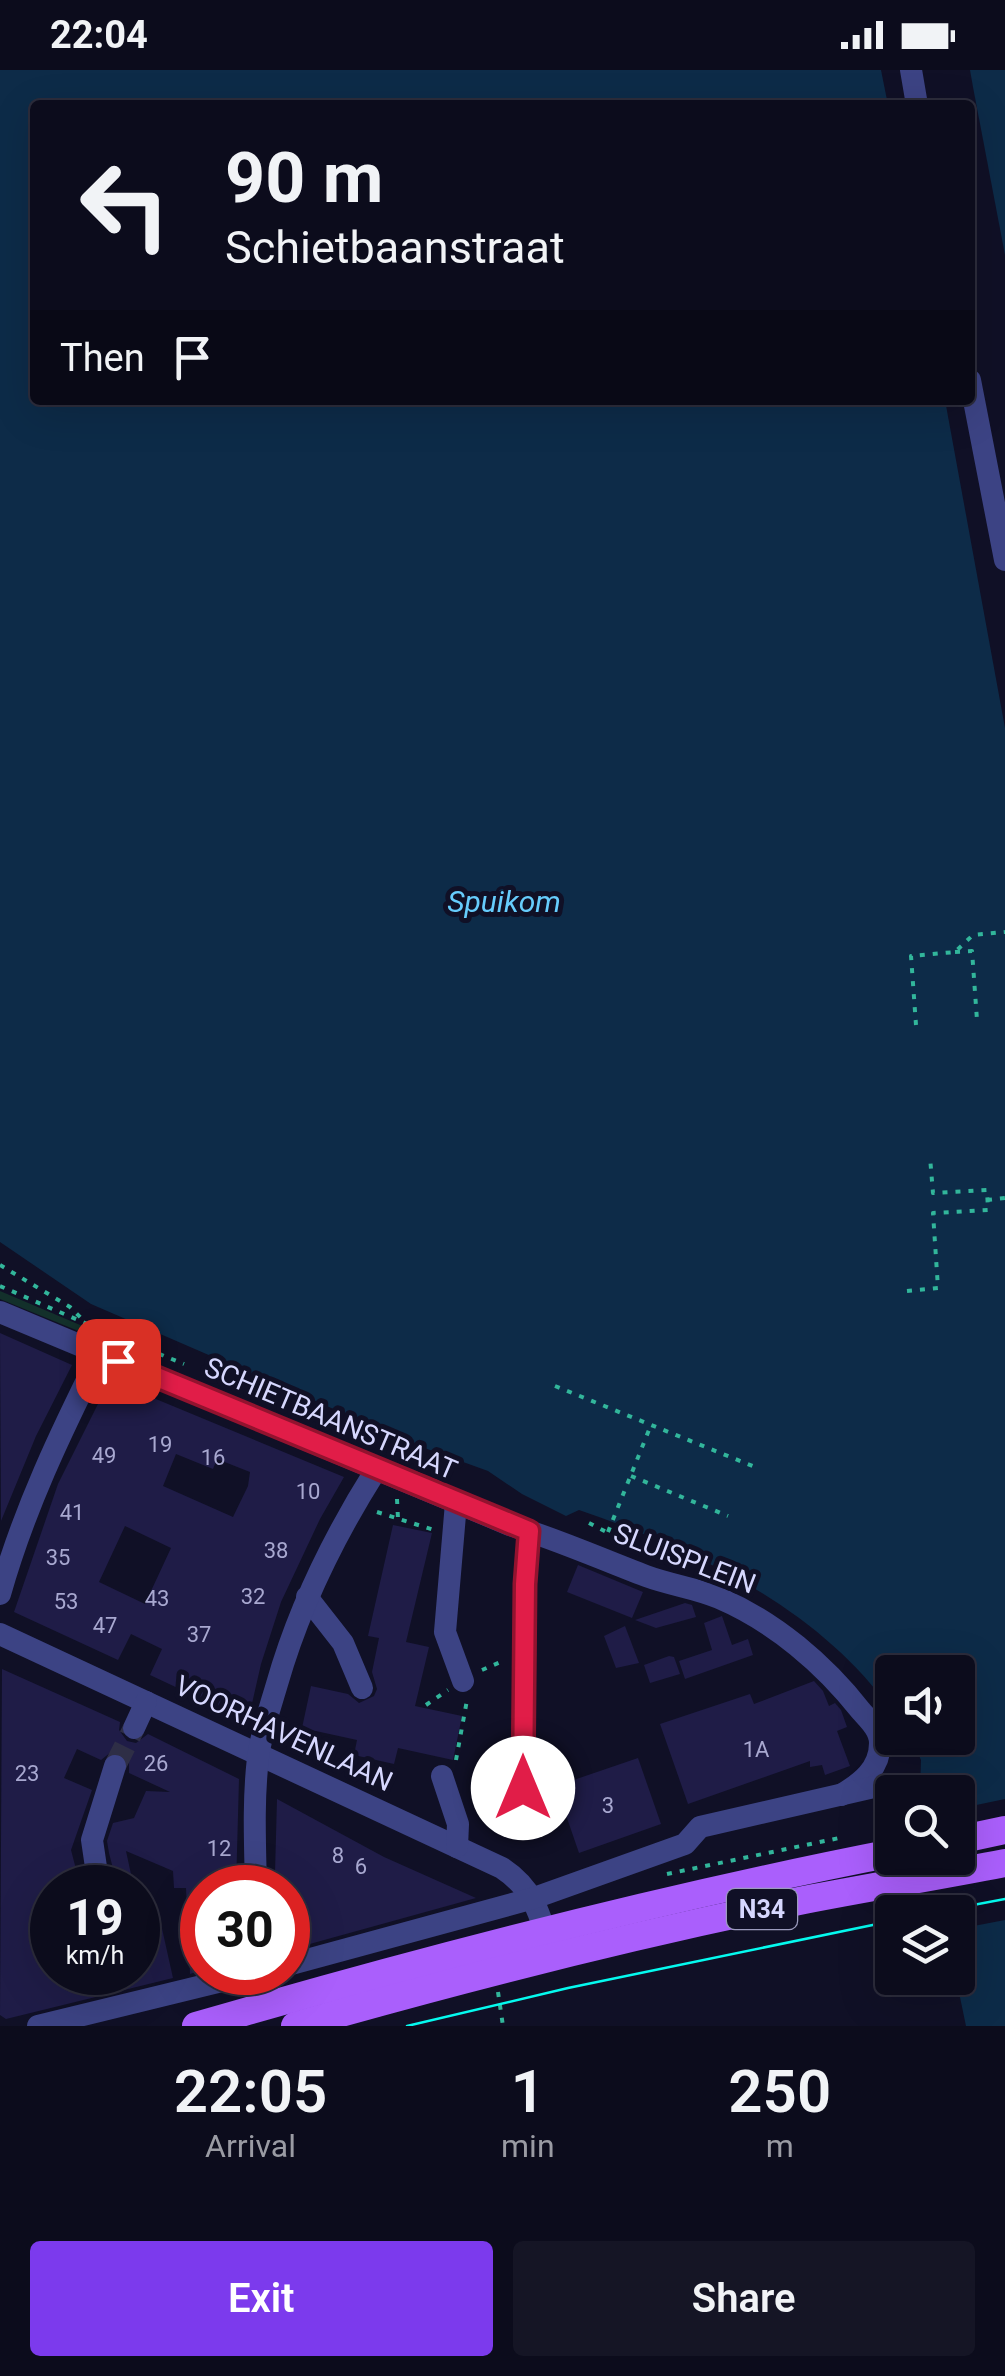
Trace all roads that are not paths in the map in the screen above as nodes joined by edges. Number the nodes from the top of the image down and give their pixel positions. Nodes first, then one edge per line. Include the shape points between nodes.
1 (910, 70) edge
2 (916, 100) edge
3 (975, 405) edge
4 (1005, 560) edge
5 (0, 1312) edge
6 (100, 1354) junction
7 (376, 1470) junction
8 (456, 1503) junction
9 (529, 1531) junction
10 (0, 1594) edge
11 (307, 1597) junction
12 (0, 1634) edge
13 (465, 1687) road end
14 (362, 1688) dead end
15 (146, 1702) junction
16 (134, 1728) tunnel mouth
17 (258, 1754) junction
18 (115, 1766) tunnel mouth
19 (442, 1776) road end
20 (875, 1787) edge
21 (841, 1795) junction
22 (523, 1821) dead end
23 (1005, 1830) edge
24 (975, 1836) edge
25 (456, 1846) junction
26 (875, 1856) edge
27 (1005, 1863) edge
28 (96, 1865) edge
29 (255, 1865) edge
30 (534, 1898) junction
31 (549, 1944) junction
32 (310, 1959) edge
33 (180, 1991) edge
34 (38, 2026) edge
35 (196, 2026) edge
36 (295, 2026) edge

1 - 2 street
3 - 4 street
5 - 6 street, SCHIETBAANSTRAAT
6 - 7 street, SCHIETBAANSTRAAT
6 - 10 street via 27,1509
7 - 8 street, SCHIETBAANSTRAAT
7 - 11 street
8 - 9 street, SCHIETBAANSTRAAT
8 - 13 street via 445,1632
9 - 21 street, SLUISPLEIN via 717,1597 804,1651 842,1686 878,1734 871,1772
9 - 22 street
11 - 14 street via 343,1644
11 - 17 street
12 - 15 street, VOORHAVENLAAN
15 - 16 street
15 - 17 street, VOORHAVENLAAN
17 - 25 street, VOORHAVENLAAN
17 - 29 street
18 - 28 street via 92,1840
19 - 25 street via 458,1824
20 - 21 street
21 - 30 street via 700,1827 685,1844
23 - 24 main road
25 - 30 street, VOORHAVENLAAN via 520,1880
26 - 31 main road, N34 via 709,1890
27 - 31 main road, N34
30 - 31 street
30 - 32 street
31 - 35 main road, N34 via 329,1986
31 - 36 main road, N34
33 - 34 street

